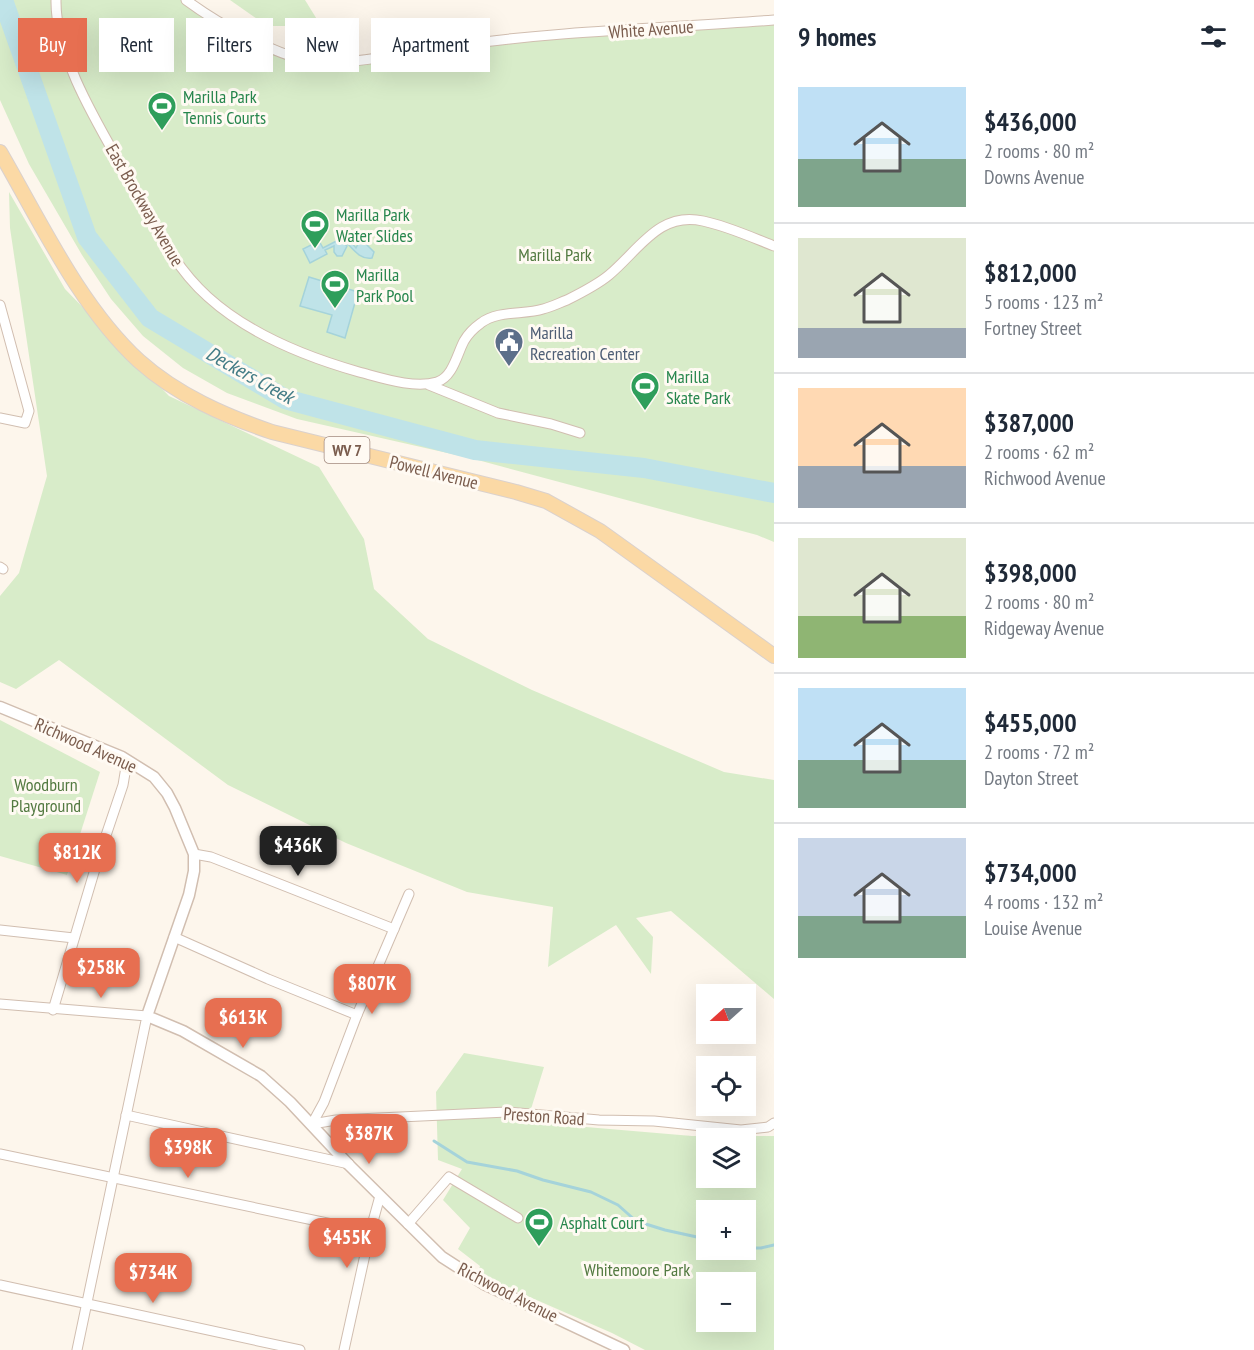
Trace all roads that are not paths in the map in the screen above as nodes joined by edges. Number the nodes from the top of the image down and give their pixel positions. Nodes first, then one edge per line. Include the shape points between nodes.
1 (56, 0) edge
2 (186, 0) edge
3 (774, 20) edge
4 (0, 152) edge
5 (774, 246) edge
6 (0, 307) edge
7 (426, 384) junction
8 (0, 417) edge
9 (580, 433) dead end
10 (774, 656) edge
11 (0, 707) edge
12 (122, 757) junction
13 (194, 854) junction
14 (409, 894) dead end
15 (394, 929) junction
16 (0, 930) edge
17 (74, 938) junction
18 (174, 938) junction
19 (0, 1004) edge
20 (53, 1010) junction
21 (357, 1015) junction
22 (147, 1016) junction
23 (126, 1115) junction
24 (774, 1123) edge
25 (312, 1124) junction
26 (0, 1154) edge
27 (350, 1165) junction
28 (112, 1177) junction
29 (380, 1196) junction
30 (519, 1218) dead end
31 (408, 1224) junction
32 (370, 1232) junction
33 (0, 1285) edge
34 (86, 1304) junction
35 (77, 1350) edge
36 (300, 1350) edge
37 (344, 1350) edge
38 (624, 1350) edge

1 - 7 street, East Brockway Avenue via 61,39 78,83 169,252 187,276 238,319 303,355 371,375
2 - 3 street, White Avenue via 219,23 278,50 309,61 332,63 530,38
4 - 10 main road, Powell Avenue / WV 7 via 111,333 140,362 185,394 234,419 272,432 546,501 600,531
5 - 7 street via 703,220 670,221 652,232 607,277 566,300 543,310 484,320 464,342 449,373 440,381
6 - 8 street via 29,411 25,423
7 - 9 street, East Brockway Avenue via 498,413
11 - 12 street, Richwood Avenue
12 - 13 street, Richwood Avenue via 153,777 167,793
12 - 17 street via 126,767 123,785
13 - 15 street via 211,857
13 - 18 street, Richwood Avenue via 189,895
14 - 15 street
15 - 21 street
16 - 17 street
17 - 20 street
18 - 21 street
18 - 22 street, Richwood Avenue
19 - 20 street
20 - 22 street
21 - 25 street
22 - 23 street
22 - 25 street, Richwood Avenue via 183,1031 261,1076
23 - 27 street
23 - 28 street
24 - 25 street, Preston Road via 741,1130 507,1112
25 - 27 street, Richwood Avenue
26 - 28 street
27 - 29 street, Richwood Avenue
28 - 32 street
28 - 34 street
29 - 31 street, Richwood Avenue
29 - 32 street
30 - 31 street via 449,1177
31 - 38 street, Richwood Avenue via 442,1257 484,1284
32 - 37 street
33 - 34 street
34 - 35 street
34 - 36 street

